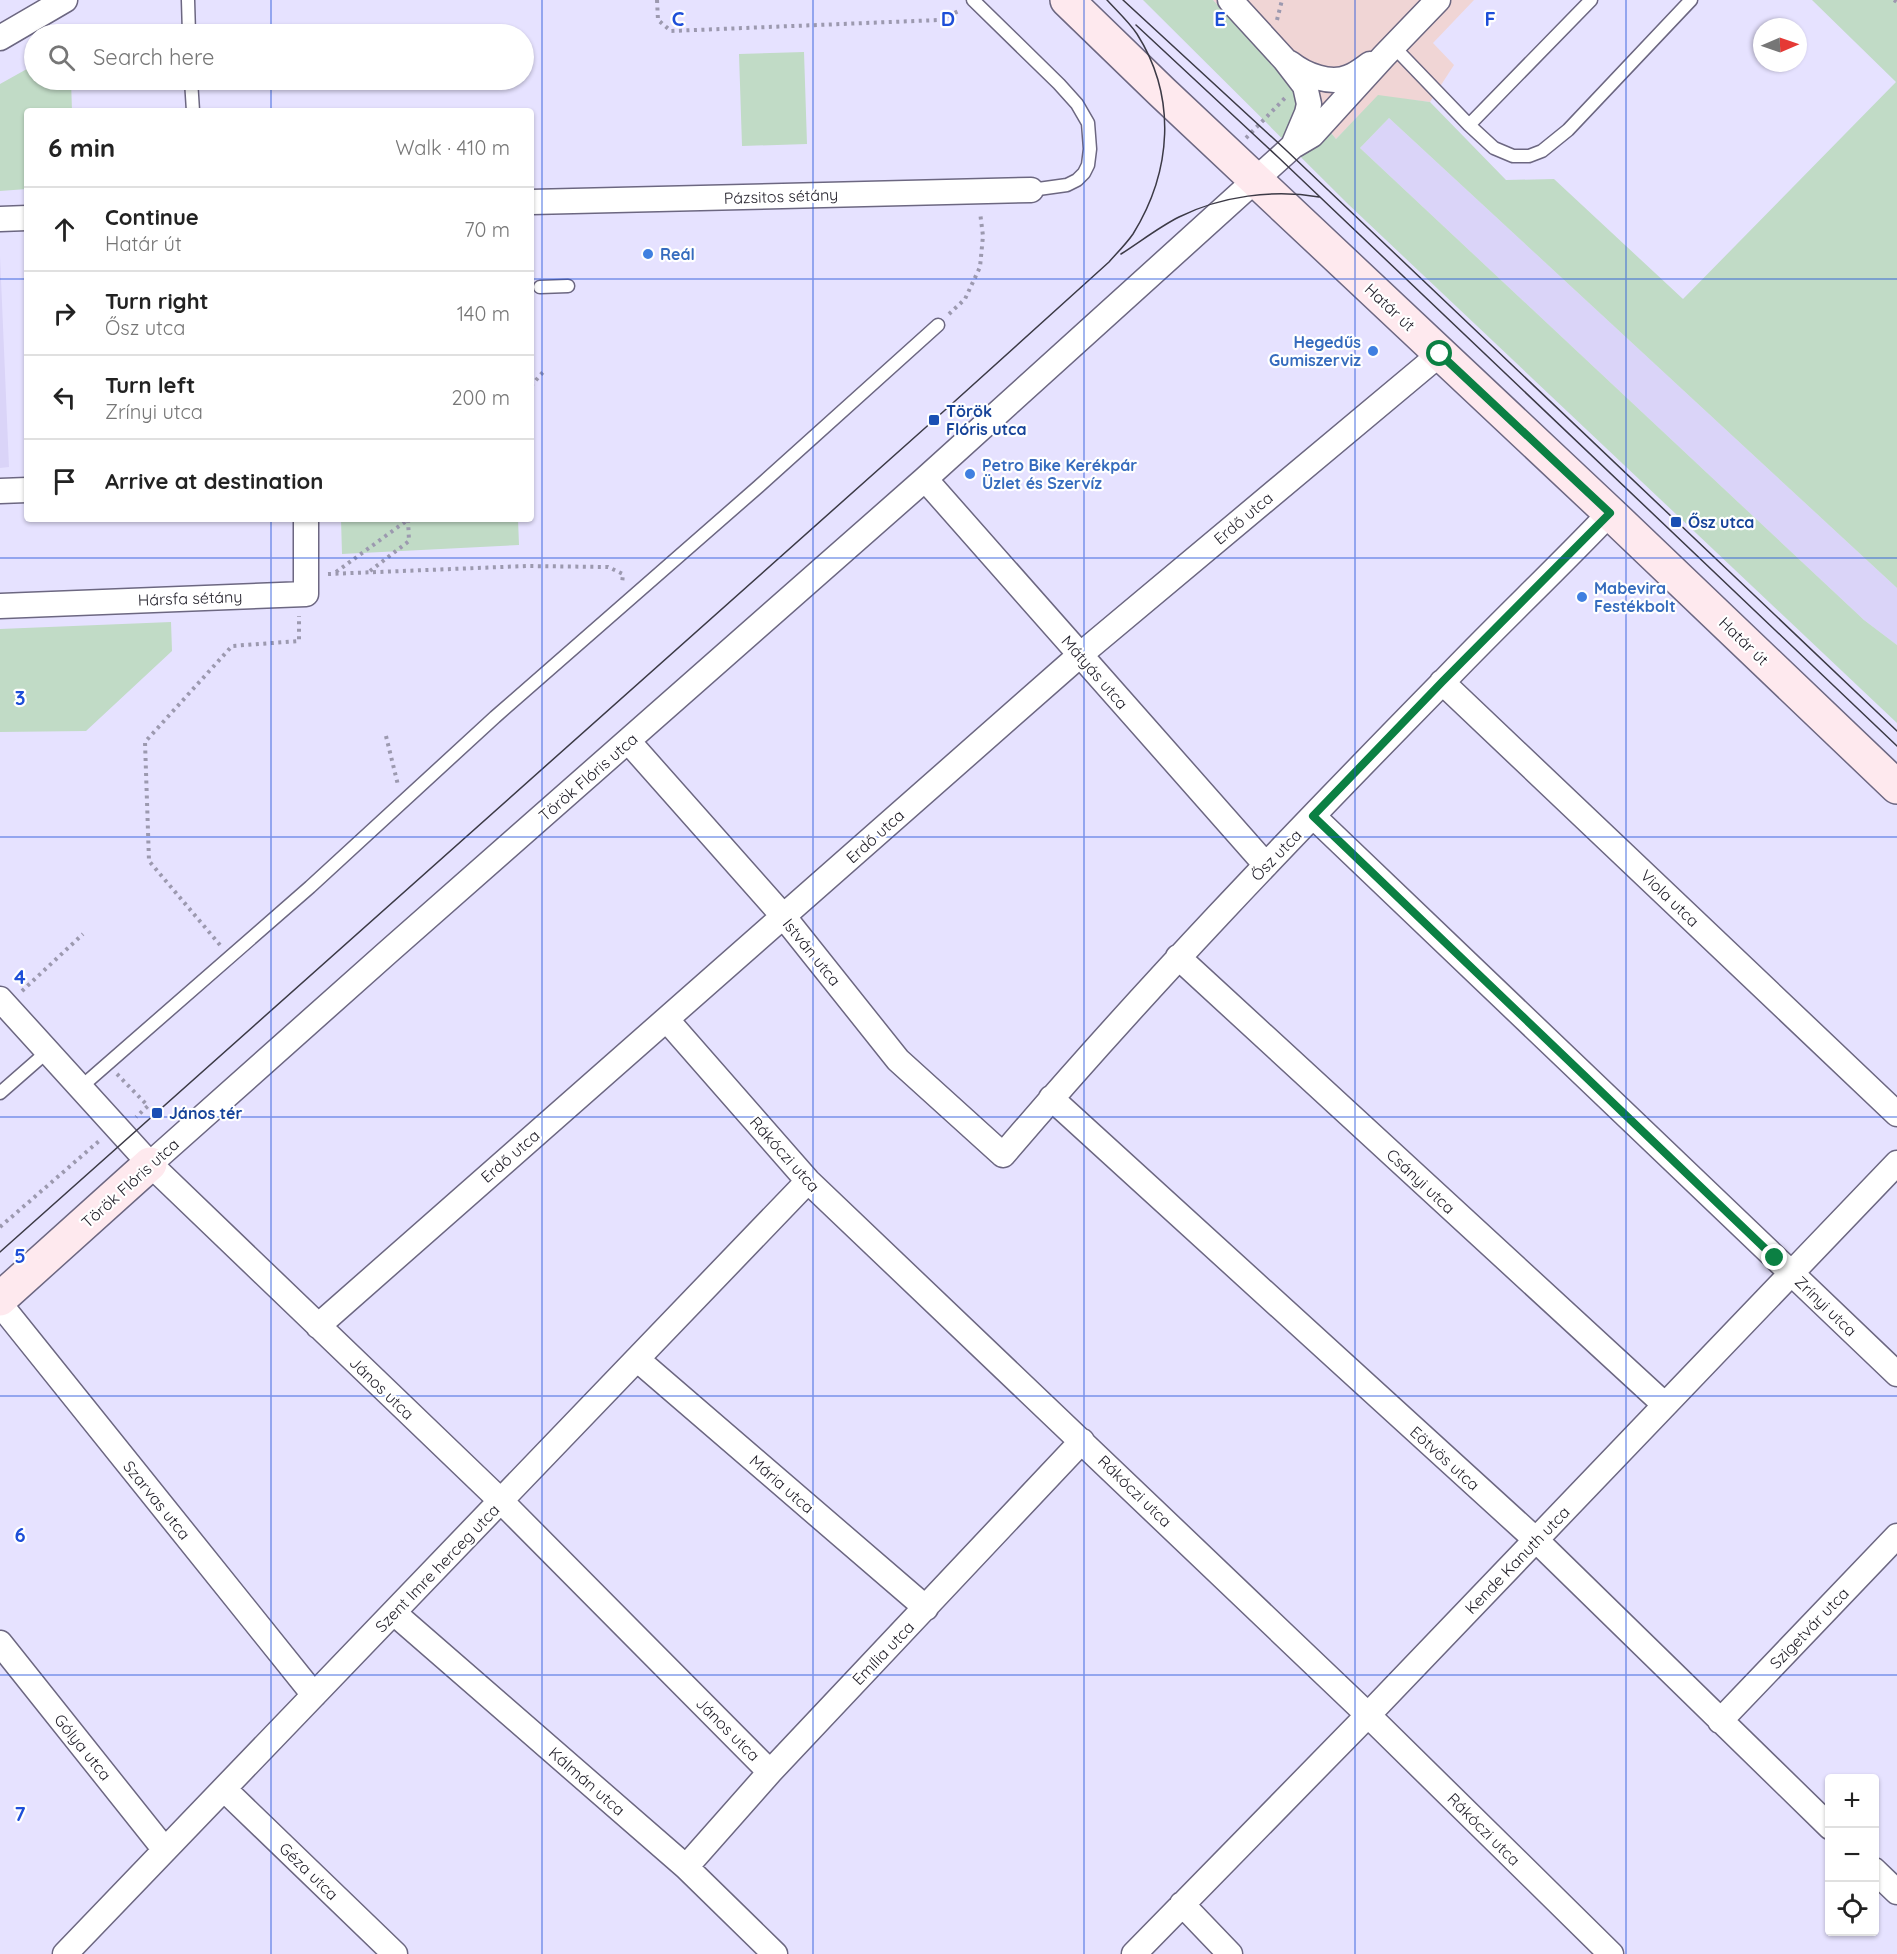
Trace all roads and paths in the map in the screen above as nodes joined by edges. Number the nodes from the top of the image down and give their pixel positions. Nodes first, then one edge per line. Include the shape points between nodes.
1 (65, 0) edge
2 (188, 0) edge
3 (657, 0) edge
4 (1067, 0) edge
5 (1230, 0) edge
6 (1438, 0) edge
7 (1591, 0) edge
8 (1691, 0) edge
9 (975, 2) edge
10 (189, 24) edge
11 (0, 38) edge
12 (1389, 51) junction
13 (1285, 60) junction
14 (1302, 81) junction
15 (191, 90) edge
16 (192, 108) edge
17 (1469, 125) junction
18 (1293, 146) junction
19 (1229, 155) junction
20 (1254, 179) junction
21 (1031, 190) joint
22 (978, 191) junction
23 (534, 202) edge
24 (24, 218) edge
25 (0, 219) edge
26 (568, 286) dead end
27 (540, 287) dead end
28 (938, 325) joint
29 (1440, 354) junction
30 (543, 372) dead end
31 (534, 382) edge
32 (925, 479) junction
33 (24, 490) edge
34 (0, 491) edge
35 (1610, 513) junction
36 (306, 522) edge
37 (405, 522) edge
38 (409, 522) edge
39 (370, 572) junction
40 (334, 573) junction
41 (303, 587) junction
42 (622, 589) dead end
43 (0, 606) edge
44 (1080, 655) junction
45 (1442, 682) junction
46 (386, 736) dead end
47 (628, 741) junction
48 (398, 787) dead end
49 (1897, 787) edge
50 (1313, 816) junction
51 (1266, 865) junction
52 (784, 917) junction
53 (83, 934) dead end
54 (224, 949) dead end
55 (1178, 957) junction
56 (3, 1002) edge
57 (667, 1020) junction
58 (48, 1051) junction
59 (108, 1064) junction
60 (81, 1087) junction
61 (0, 1093) edge
62 (1051, 1098) junction
63 (148, 1106) dead end
64 (1897, 1114) edge
65 (116, 1127) junction
66 (1003, 1155) joint
67 (1897, 1163) edge
68 (150, 1164) junction
69 (807, 1181) junction
70 (0, 1227) edge
71 (1792, 1273) junction
72 (0, 1299) edge
73 (0, 1304) edge
74 (318, 1326) junction
75 (638, 1360) junction
76 (1897, 1374) edge
77 (1665, 1405) junction
78 (1082, 1441) junction
79 (501, 1501) junction
80 (1897, 1536) edge
81 (1536, 1540) junction
82 (926, 1608) junction
83 (394, 1613) junction
84 (0, 1643) edge
85 (314, 1695) junction
86 (1368, 1715) junction
87 (1720, 1721) junction
88 (770, 1772) junction
89 (224, 1789) junction
90 (1825, 1822) edge
91 (165, 1850) junction
92 (686, 1867) junction
93 (1879, 1874) edge
94 (1897, 1892) edge
95 (1182, 1904) junction
96 (65, 1954) edge
97 (395, 1954) edge
98 (775, 1954) edge
99 (1134, 1954) edge
100 (1230, 1954) edge
101 (1611, 1954) edge

1 - 11 street
2 - 10 lane
3 - 9 path via 658,20 671,31 939,20
4 - 19 main road, Határ út
5 - 13 street
6 - 12 street
7 - 17 lane
8 - 17 lane via 1568,130 1542,151 1529,156 1506,154
9 - 21 lane via 1065,90 1088,123 1090,149 1084,173 1067,185
12 - 13 street via 1348,77 1337,79 1314,76
12 - 17 lane
12 - 18 street, Török Flóris utca via 1312,135
13 - 14 street
14 - 18 street via 1309,104
14 - 19 path
15 - 16 lane
18 - 20 street, Török Flóris utca
19 - 20 main road, Határ út
20 - 29 main road, Határ út
20 - 32 street, Török Flóris utca
21 - 22 street, Pázsitos sétány
22 - 23 street, Pázsitos sétány
22 - 28 path via 983,236 980,267 965,299
24 - 25 street
26 - 27 lane
28 - 59 lane
29 - 35 main road, Határ út
29 - 44 street, Erdő utca
30 - 31 path
32 - 44 street, Mátyás utca
32 - 47 street, Török Flóris utca
33 - 34 street
35 - 45 street, Ősz utca
35 - 49 main road, Határ út
36 - 41 street
37 - 40 path
38 - 39 path via 409,541
39 - 40 path
39 - 42 path via 608,567 623,574
40 - 41 path
40 - 41 path
41 - 43 street, Hársfa sétány
41 - 54 path via 299,642 232,646 145,742 149,861
44 - 51 street, Mátyás utca
44 - 52 street, Erdő utca
45 - 50 street, Ősz utca
45 - 64 street, Viola utca
46 - 48 path
47 - 52 street, István utca
47 - 68 street, Török Flóris utca
50 - 51 street, Ősz utca
50 - 71 street, Zrínyi utca
51 - 55 street, Ősz utca
52 - 57 street, Erdő utca
52 - 66 street, István utca via 898,1060
53 - 56 path
55 - 62 street, Ősz utca
55 - 77 street, Csányi utca
56 - 58 street, János utca
57 - 69 street, Rákóczi utca
57 - 74 street, Erdő utca
58 - 60 street, János utca
58 - 61 lane
59 - 60 lane
59 - 63 path
60 - 65 street, János utca
62 - 66 street, Ősz utca
62 - 81 street, Eötvös utca
65 - 68 street, János utca
65 - 70 path
67 - 71 street, Kende Kanuth utca
68 - 72 main road, Török Flóris utca
68 - 74 street, János utca
69 - 75 street, Szent Imre herceg utca
69 - 78 street, Rákóczi utca
71 - 76 street, Zrínyi utca
71 - 77 street, Kende Kanuth utca
73 - 85 street, Szarvas utca
74 - 79 street, János utca
75 - 79 street, Szent Imre herceg utca
75 - 82 street, Mária utca
77 - 81 street, Kende Kanuth utca
78 - 82 street, Emília utca
78 - 86 street, Rákóczi utca
79 - 83 street, Szent Imre herceg utca
79 - 88 street, János utca
80 - 87 street, Szigetvár utca
81 - 86 street, Kende Kanuth utca
81 - 87 street, Eötvös utca
82 - 88 street, Emília utca
83 - 85 street, Szent Imre herceg utca
83 - 92 street, Kálmán utca
84 - 91 street, Gólya utca
85 - 89 street, Szent Imre herceg utca
86 - 95 street, Kende Kanuth utca
86 - 101 street, Rákóczi utca
87 - 90 street, Eötvös utca
88 - 92 street, Emília utca
89 - 91 street, Szent Imre herceg utca
89 - 97 street, Géza utca
91 - 96 street, Szent Imre herceg utca
92 - 98 street, Kálmán utca
93 - 94 street
95 - 99 street, Kende Kanuth utca
95 - 100 street

